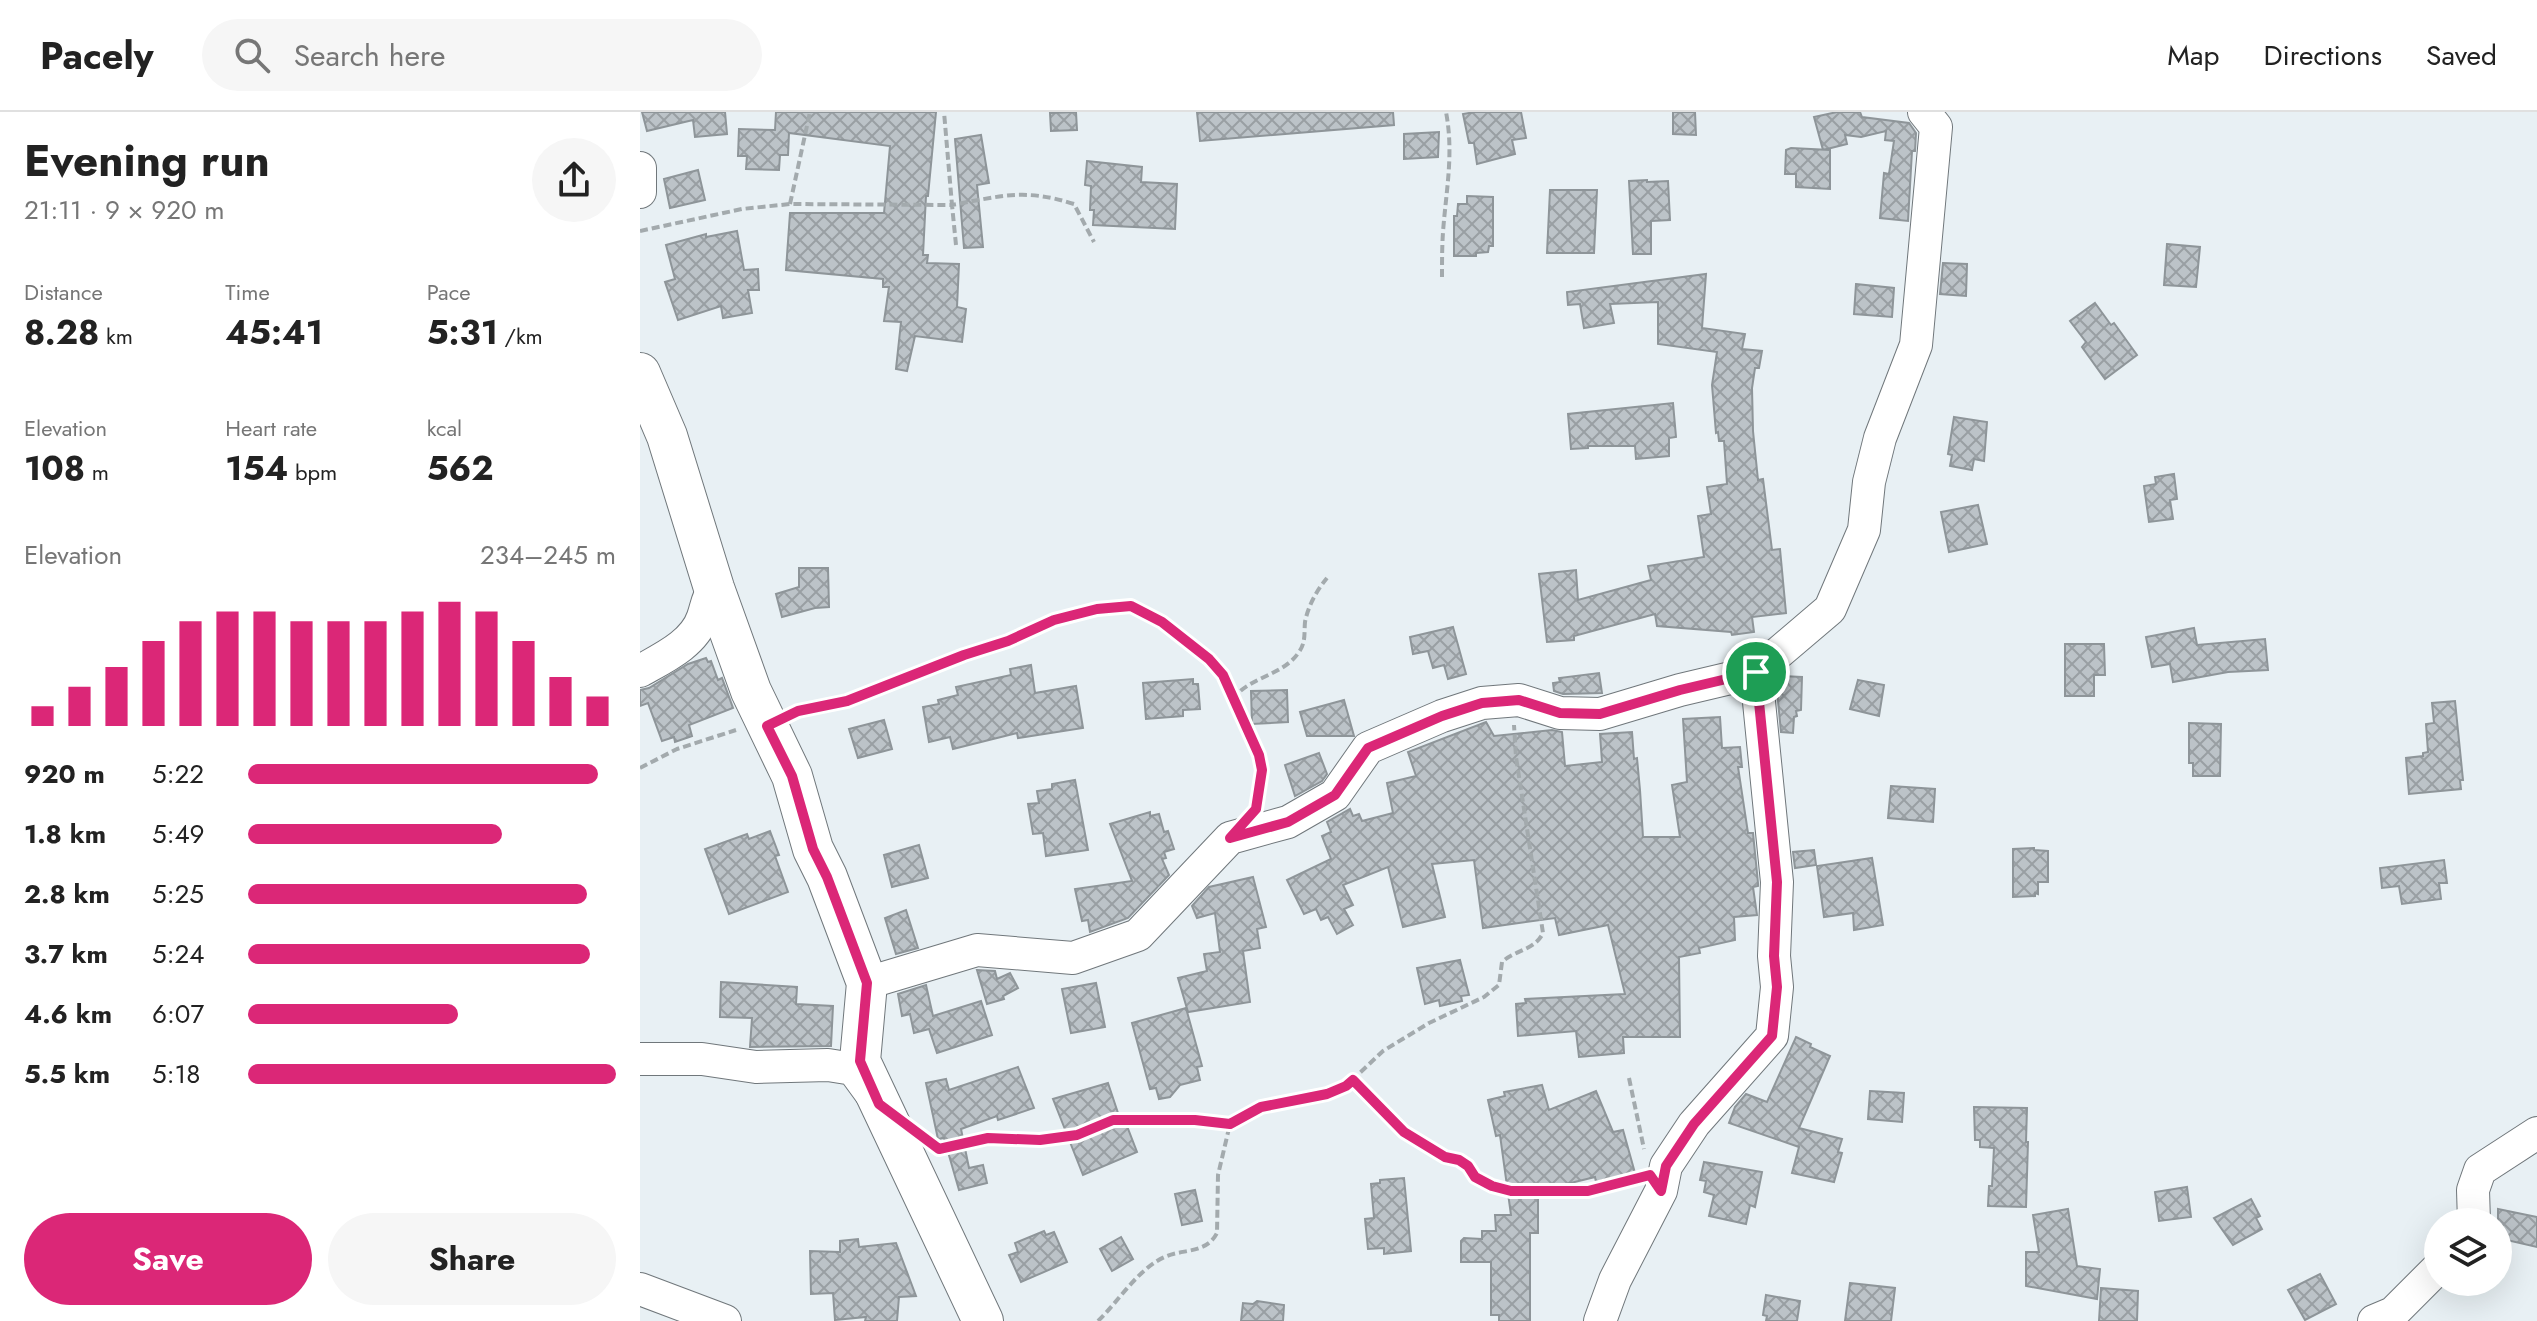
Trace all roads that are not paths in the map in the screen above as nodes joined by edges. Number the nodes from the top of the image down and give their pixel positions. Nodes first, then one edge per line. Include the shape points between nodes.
1 (1924, 112) edge
2 (640, 168) edge
3 (640, 192) edge
4 (640, 373) edge
5 (714, 588) junction
6 (640, 671) edge
7 (1756, 672) junction
8 (867, 983) junction
9 (640, 1059) edge
10 (879, 1104) junction
11 (2537, 1133) edge
12 (2474, 1208) edge
13 (2424, 1282) edge
14 (640, 1289) edge
15 (725, 1321) edge
16 (983, 1321) edge
17 (1600, 1321) edge
18 (2374, 1321) edge

1 - 7 street via 1936,127 1916,345 1880,438 1864,530 1830,609
2 - 3 street
4 - 5 main road via 667,436
5 - 6 street via 689,639
5 - 8 main road via 751,691 792,776 813,849
7 - 8 street via 1600,714 1560,713 1519,700 1455,712 1368,748 1335,795 1288,822 1230,838 1138,935 1073,958 977,950
7 - 17 street via 1777,882 1772,1036 1694,1124 1655,1183
8 - 10 main road via 860,1061
9 - 10 street via 853,1069
10 - 16 main road
11 - 12 street via 2480,1170
13 - 18 street via 2393,1313
14 - 15 street

